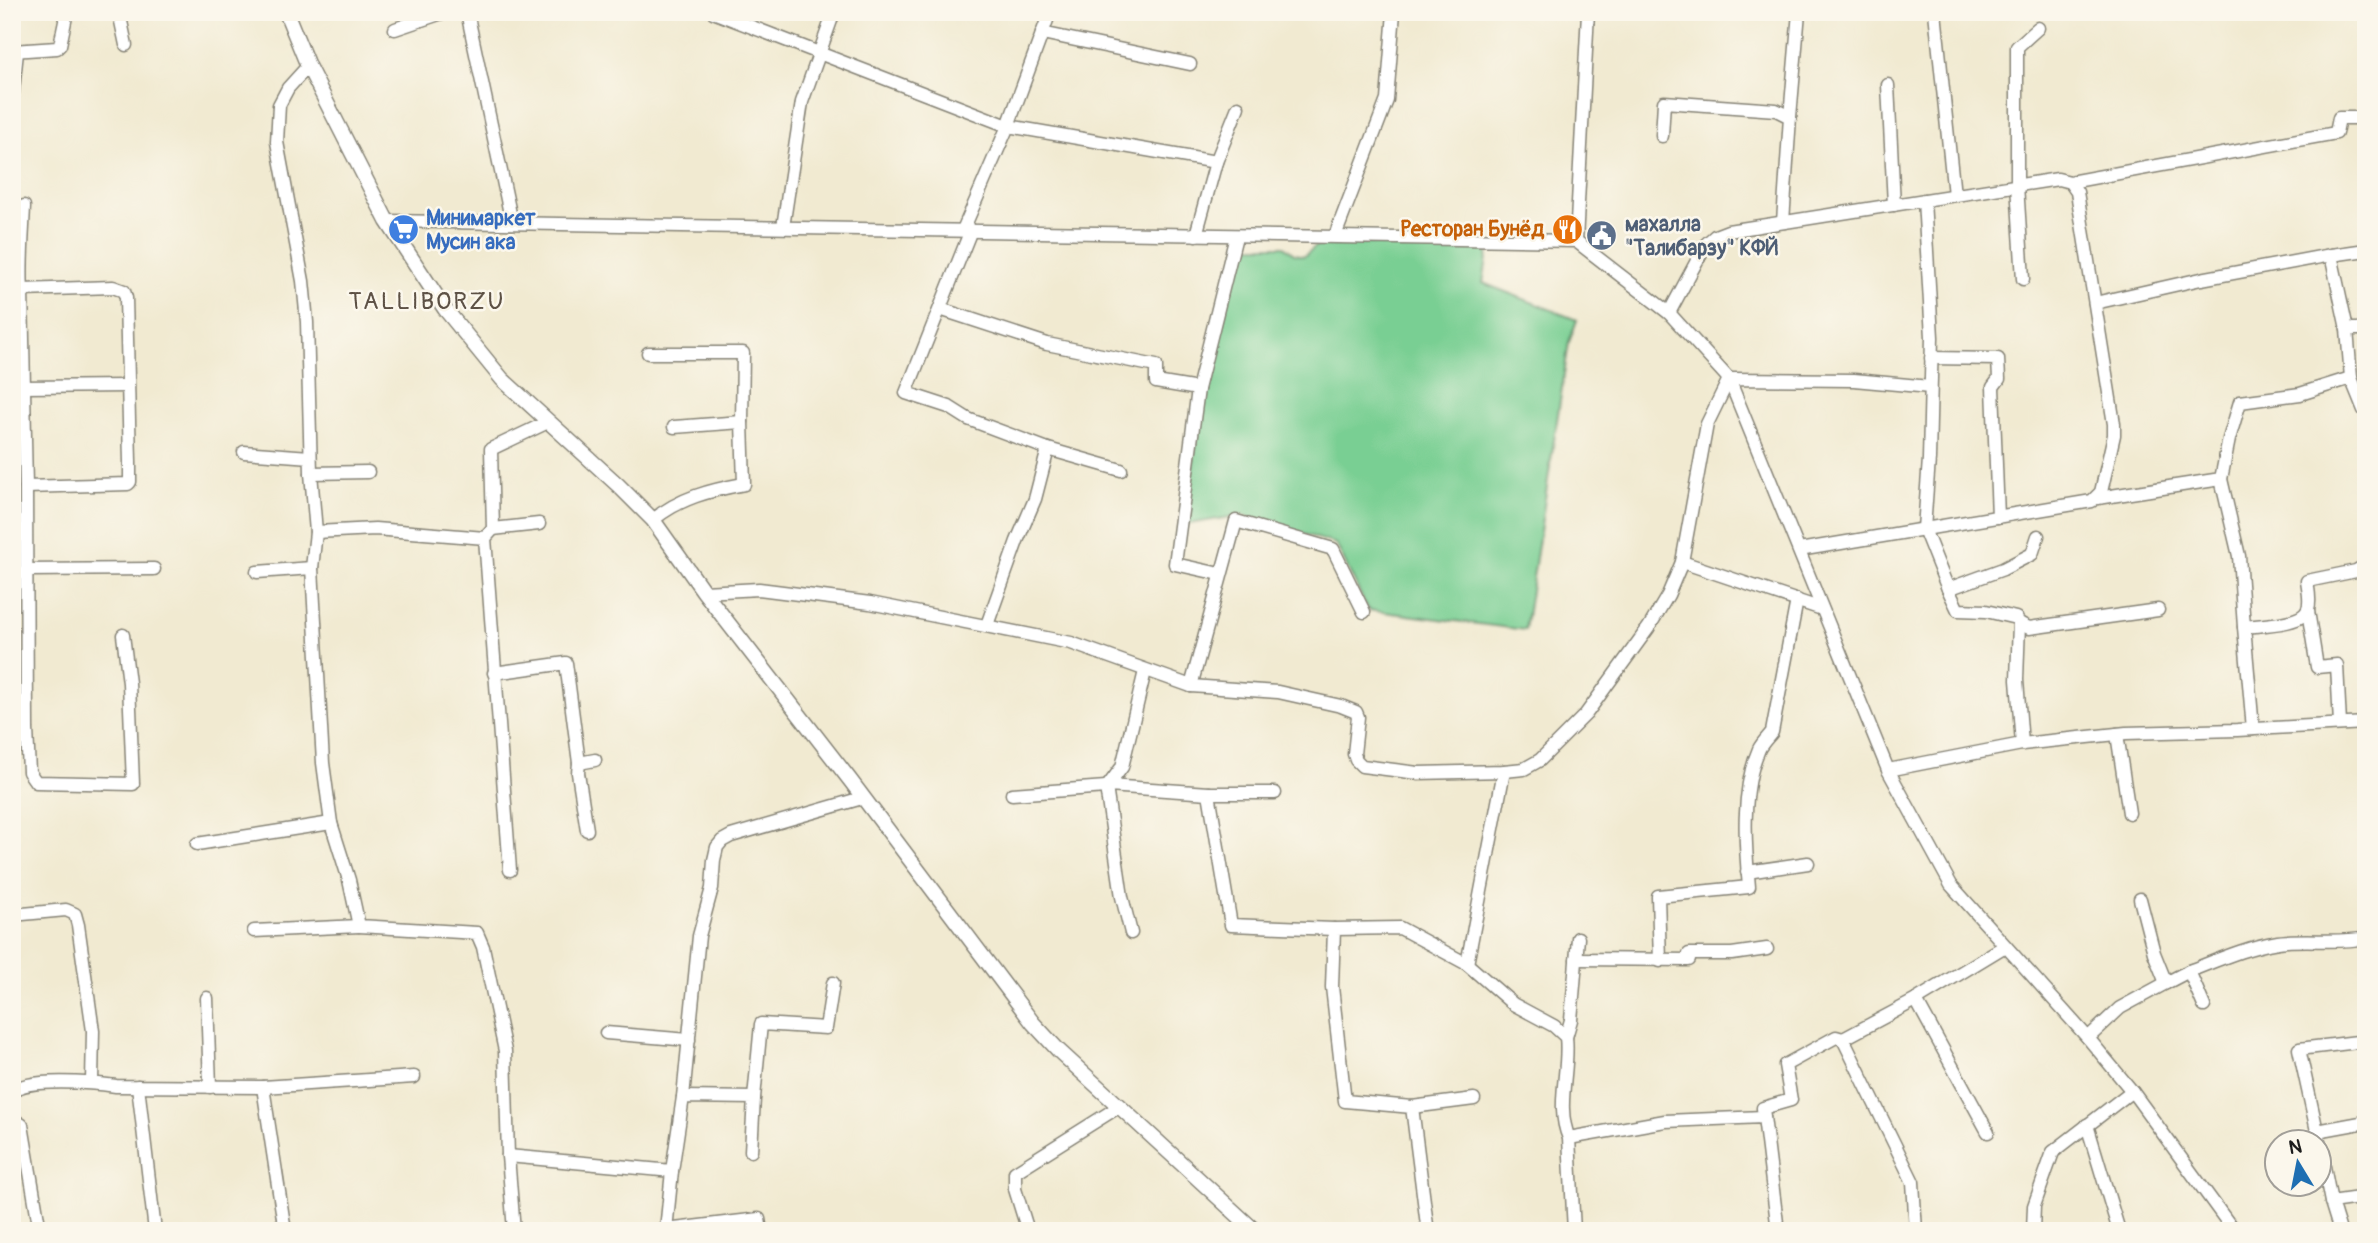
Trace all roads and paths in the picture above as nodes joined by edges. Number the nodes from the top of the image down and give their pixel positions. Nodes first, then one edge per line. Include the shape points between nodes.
1 (67, 12) edge
2 (119, 12) edge
3 (286, 12) edge
4 (445, 12) edge
5 (467, 12) edge
6 (713, 12) edge
7 (834, 12) edge
8 (1050, 12) edge
9 (1394, 12) edge
10 (1588, 12) edge
11 (1799, 12) edge
12 (1935, 12) edge
13 (2038, 28) dead end
14 (396, 29) dead end
15 (1042, 33) junction
16 (126, 46) dead end
17 (15, 51) edge
18 (820, 54) junction
19 (1190, 64) dead end
20 (308, 66) junction
21 (1888, 85) dead end
22 (12, 100) edge
23 (1238, 107) dead end
24 (1790, 117) junction
25 (2366, 118) edge
26 (1009, 126) junction
27 (1662, 136) dead end
28 (1216, 162) junction
29 (2070, 182) junction
30 (2018, 185) junction
31 (1954, 195) junction
32 (1924, 200) junction
33 (1894, 205) junction
34 (24, 206) dead end
35 (387, 221) junction
36 (1783, 222) junction
37 (512, 223) junction
38 (783, 227) junction
39 (967, 230) junction
40 (1196, 236) junction
41 (1236, 236) junction
42 (1335, 236) junction
43 (1576, 241) junction
44 (2366, 250) edge
45 (2332, 255) junction
46 (2023, 279) dead end
47 (18, 283) edge
48 (2095, 303) junction
49 (940, 309) junction
50 (1669, 313) junction
51 (2366, 329) edge
52 (2347, 330) junction
53 (648, 353) dead end
54 (1931, 358) junction
55 (2351, 378) junction
56 (1729, 379) junction
57 (128, 386) junction
58 (1930, 387) junction
59 (1198, 388) junction
60 (19, 392) edge
61 (2364, 410) dead end
62 (548, 422) junction
63 (741, 422) junction
64 (674, 427) dead end
65 (1048, 449) junction
66 (244, 452) dead end
67 (310, 457) junction
68 (1121, 470) dead end
69 (368, 472) dead end
70 (311, 473) junction
71 (2221, 479) junction
72 (26, 487) junction
73 (2098, 498) junction
74 (18, 512) edge
75 (1998, 517) junction
76 (653, 520) junction
77 (539, 524) dead end
78 (1924, 529) junction
79 (316, 532) junction
80 (489, 533) junction
81 (2038, 536) dead end
82 (1799, 550) junction
83 (1682, 562) junction
84 (2366, 565) edge
85 (312, 568) junction
86 (154, 569) dead end
87 (26, 570) junction
88 (257, 572) dead end
89 (1220, 575) junction
90 (1948, 589) junction
91 (704, 592) junction
92 (1797, 600) junction
93 (1822, 609) junction
94 (2158, 610) dead end
95 (2308, 611) junction
96 (1364, 612) dead end
97 (2019, 623) junction
98 (987, 625) junction
99 (2244, 627) junction
100 (123, 635) dead end
101 (1145, 671) junction
102 (494, 673) junction
103 (1191, 686) junction
104 (2366, 723) edge
105 (2340, 724) junction
106 (27, 729) junction
107 (2253, 729) junction
108 (12, 730) edge
109 (2117, 734) junction
110 (2022, 744) junction
111 (595, 760) dead end
112 (579, 763) junction
113 (1888, 770) junction
114 (1504, 771) junction
115 (1107, 786) junction
116 (1209, 793) junction
117 (1275, 793) dead end
118 (1012, 794) dead end
119 (862, 798) junction
120 (2129, 813) dead end
121 (331, 823) junction
122 (587, 830) dead end
123 (198, 844) dead end
124 (1808, 863) dead end
125 (510, 870) dead end
126 (1747, 872) junction
127 (2140, 899) dead end
128 (12, 915) edge
129 (359, 926) junction
130 (1334, 929) junction
131 (254, 931) dead end
132 (1130, 933) dead end
133 (1578, 938) dead end
134 (2366, 938) edge
135 (2005, 946) junction
136 (1767, 949) dead end
137 (1576, 959) junction
138 (1660, 961) junction
139 (1467, 964) junction
140 (2189, 971) junction
141 (833, 983) dead end
142 (2166, 983) junction
143 (207, 998) dead end
144 (1916, 1000) junction
145 (2204, 1006) dead end
146 (606, 1033) dead end
147 (1566, 1037) junction
148 (2088, 1038) junction
149 (689, 1040) junction
150 (1843, 1040) junction
151 (2366, 1041) edge
152 (414, 1077) dead end
153 (92, 1083) junction
154 (138, 1086) junction
155 (210, 1087) junction
156 (263, 1087) junction
157 (2132, 1091) junction
158 (12, 1092) edge
159 (683, 1097) junction
160 (754, 1098) junction
161 (1474, 1099) dead end
162 (1120, 1106) junction
163 (1412, 1107) junction
164 (12, 1108) edge
165 (1764, 1117) junction
166 (13, 1120) edge
167 (2366, 1122) edge
168 (2087, 1125) junction
169 (2316, 1128) edge
170 (2332, 1128) edge
171 (1988, 1132) dead end
172 (1569, 1138) junction
173 (751, 1151) dead end
174 (508, 1156) junction
175 (672, 1171) junction
176 (2366, 1197) edge
177 (2330, 1198) edge
178 (2331, 1202) junction
179 (1427, 1225) dead end
180 (40, 1231) edge
181 (155, 1231) edge
182 (285, 1231) edge
183 (514, 1231) edge
184 (761, 1231) edge
185 (1028, 1231) edge
186 (1255, 1231) edge
187 (1574, 1231) edge
188 (1778, 1231) edge
189 (1916, 1231) edge
190 (2033, 1231) edge
191 (2119, 1231) edge
192 (2234, 1231) edge
193 (2340, 1231) edge

1 - 17 street via 60,45
2 - 16 street
3 - 20 main road
4 - 14 street
5 - 37 street
6 - 18 street
7 - 18 street
8 - 15 street
9 - 42 street via 1387,100
10 - 43 street
11 - 24 street
12 - 31 street
13 - 30 street via 2017,47
15 - 19 street
15 - 26 street
17 - 22 street
18 - 26 street
18 - 38 street via 802,102
20 - 35 main road
20 - 67 street via 279,105 277,142 303,281
21 - 33 street
23 - 28 street
24 - 27 street via 1776,110 1664,102
24 - 36 street
25 - 29 street via 2339,118 2336,133
26 - 28 street
26 - 39 street
28 - 40 street
29 - 30 street via 2058,179
29 - 48 street via 2077,192
30 - 31 street
30 - 46 street
31 - 32 street
32 - 33 street
32 - 54 street
33 - 36 street
34 - 47 street via 23,269
35 - 37 street
35 - 62 main road via 445,309 485,359
36 - 50 street via 1715,236 1706,244
37 - 38 street
38 - 39 street
39 - 40 street
39 - 49 street
40 - 41 street
41 - 42 street
41 - 59 street
42 - 43 street
43 - 50 street
44 - 45 street
45 - 48 street
45 - 52 street
47 - 57 street via 122,290 127,298
47 - 60 street
48 - 73 street via 2114,435
49 - 59 street via 1047,344 1156,366 1156,382
49 - 65 street via 906,393
50 - 56 street
51 - 52 street
52 - 55 street
53 - 63 street via 743,353
54 - 58 street
54 - 75 street via 1998,359 1999,379 1993,387
55 - 61 street
55 - 71 street via 2300,394 2240,402
56 - 58 street via 1854,380
56 - 82 street
56 - 83 street via 1707,424
57 - 60 street
57 - 72 street via 130,482
58 - 78 street
59 - 89 street via 1175,564
60 - 72 street
62 - 76 main road
62 - 80 street via 491,449
63 - 64 street
63 - 76 street via 744,484 669,506
65 - 68 street
65 - 98 street via 1035,499
66 - 67 street
67 - 70 street
69 - 70 street
70 - 79 street
71 - 73 street
71 - 99 street via 2239,556
72 - 74 street
73 - 75 street
74 - 87 street
75 - 78 street
76 - 91 main road
77 - 80 street
78 - 82 street
78 - 90 street
79 - 80 street
79 - 85 street
80 - 102 street
81 - 90 street via 2032,554
82 - 93 street
83 - 92 street
83 - 114 street via 1650,627 1586,714 1540,760 1524,769
84 - 95 street via 2306,581
85 - 88 street
85 - 121 street via 319,715
86 - 87 street
87 - 106 street
89 - 96 street via 1236,521 1333,549
89 - 103 street
90 - 97 street via 1958,610 1986,611 2016,618
91 - 98 street via 759,589
91 - 119 main road
92 - 93 street
92 - 126 street via 1772,732 1759,748 1751,778 1744,835
93 - 113 street
94 - 97 street via 2029,628
95 - 99 street via 2296,620
95 - 105 street via 2317,667 2337,665
97 - 110 street
98 - 101 street via 1071,643
99 - 107 street
100 - 106 street via 133,785 36,782 29,772
101 - 103 street
101 - 115 street via 1122,767
102 - 112 street via 566,663
102 - 125 street
103 - 114 street via 1278,692 1350,709 1358,718 1354,754 1362,766 1418,773
104 - 105 street
105 - 107 street
106 - 108 street
107 - 109 street
109 - 110 street
109 - 120 street
110 - 113 street
111 - 112 street
112 - 122 street
113 - 135 street via 1951,885
114 - 139 street
115 - 116 street
115 - 118 street
115 - 132 street
116 - 117 street
116 - 130 street via 1231,925
119 - 149 street via 722,841 699,936
119 - 162 main road via 1033,1023
121 - 123 street
121 - 129 street
124 - 126 street
126 - 138 street via 1749,887 1658,896
127 - 142 street
128 - 153 street via 66,910 75,914 93,1031
129 - 131 street
129 - 174 street via 478,933 505,1051
130 - 139 street via 1400,928
130 - 163 street via 1332,987 1345,1101
133 - 137 street
134 - 140 street via 2280,942 2249,948
135 - 144 street
135 - 148 street
136 - 138 street via 1689,954 1689,960
137 - 138 street
137 - 147 street
139 - 147 street via 1513,1004
140 - 142 street
140 - 145 street
141 - 160 street via 827,1028 761,1024
142 - 148 street via 2120,1009
143 - 155 street
144 - 150 street
144 - 171 street
146 - 149 street
147 - 172 street via 1563,1088
148 - 157 street
149 - 159 street
150 - 165 street via 1836,1037 1785,1065 1791,1100 1763,1108
150 - 189 street via 1913,1182
151 - 169 street via 2299,1049
152 - 156 street
153 - 154 street
153 - 158 street via 24,1084
154 - 155 street
154 - 181 street
155 - 156 street
156 - 182 street
157 - 168 street
157 - 192 street
159 - 160 street
159 - 175 street
160 - 173 street
161 - 163 street
162 - 185 street via 1015,1172 1015,1189
162 - 186 main road
163 - 179 street
164 - 166 street
165 - 172 street via 1665,1121
165 - 188 street
166 - 180 street via 22,1125
167 - 170 street
168 - 190 street via 2053,1152 2034,1206
168 - 191 street
172 - 187 street
174 - 175 street
174 - 183 street
175 - 184 street via 666,1230 759,1219
176 - 178 street
177 - 178 street
178 - 193 street

